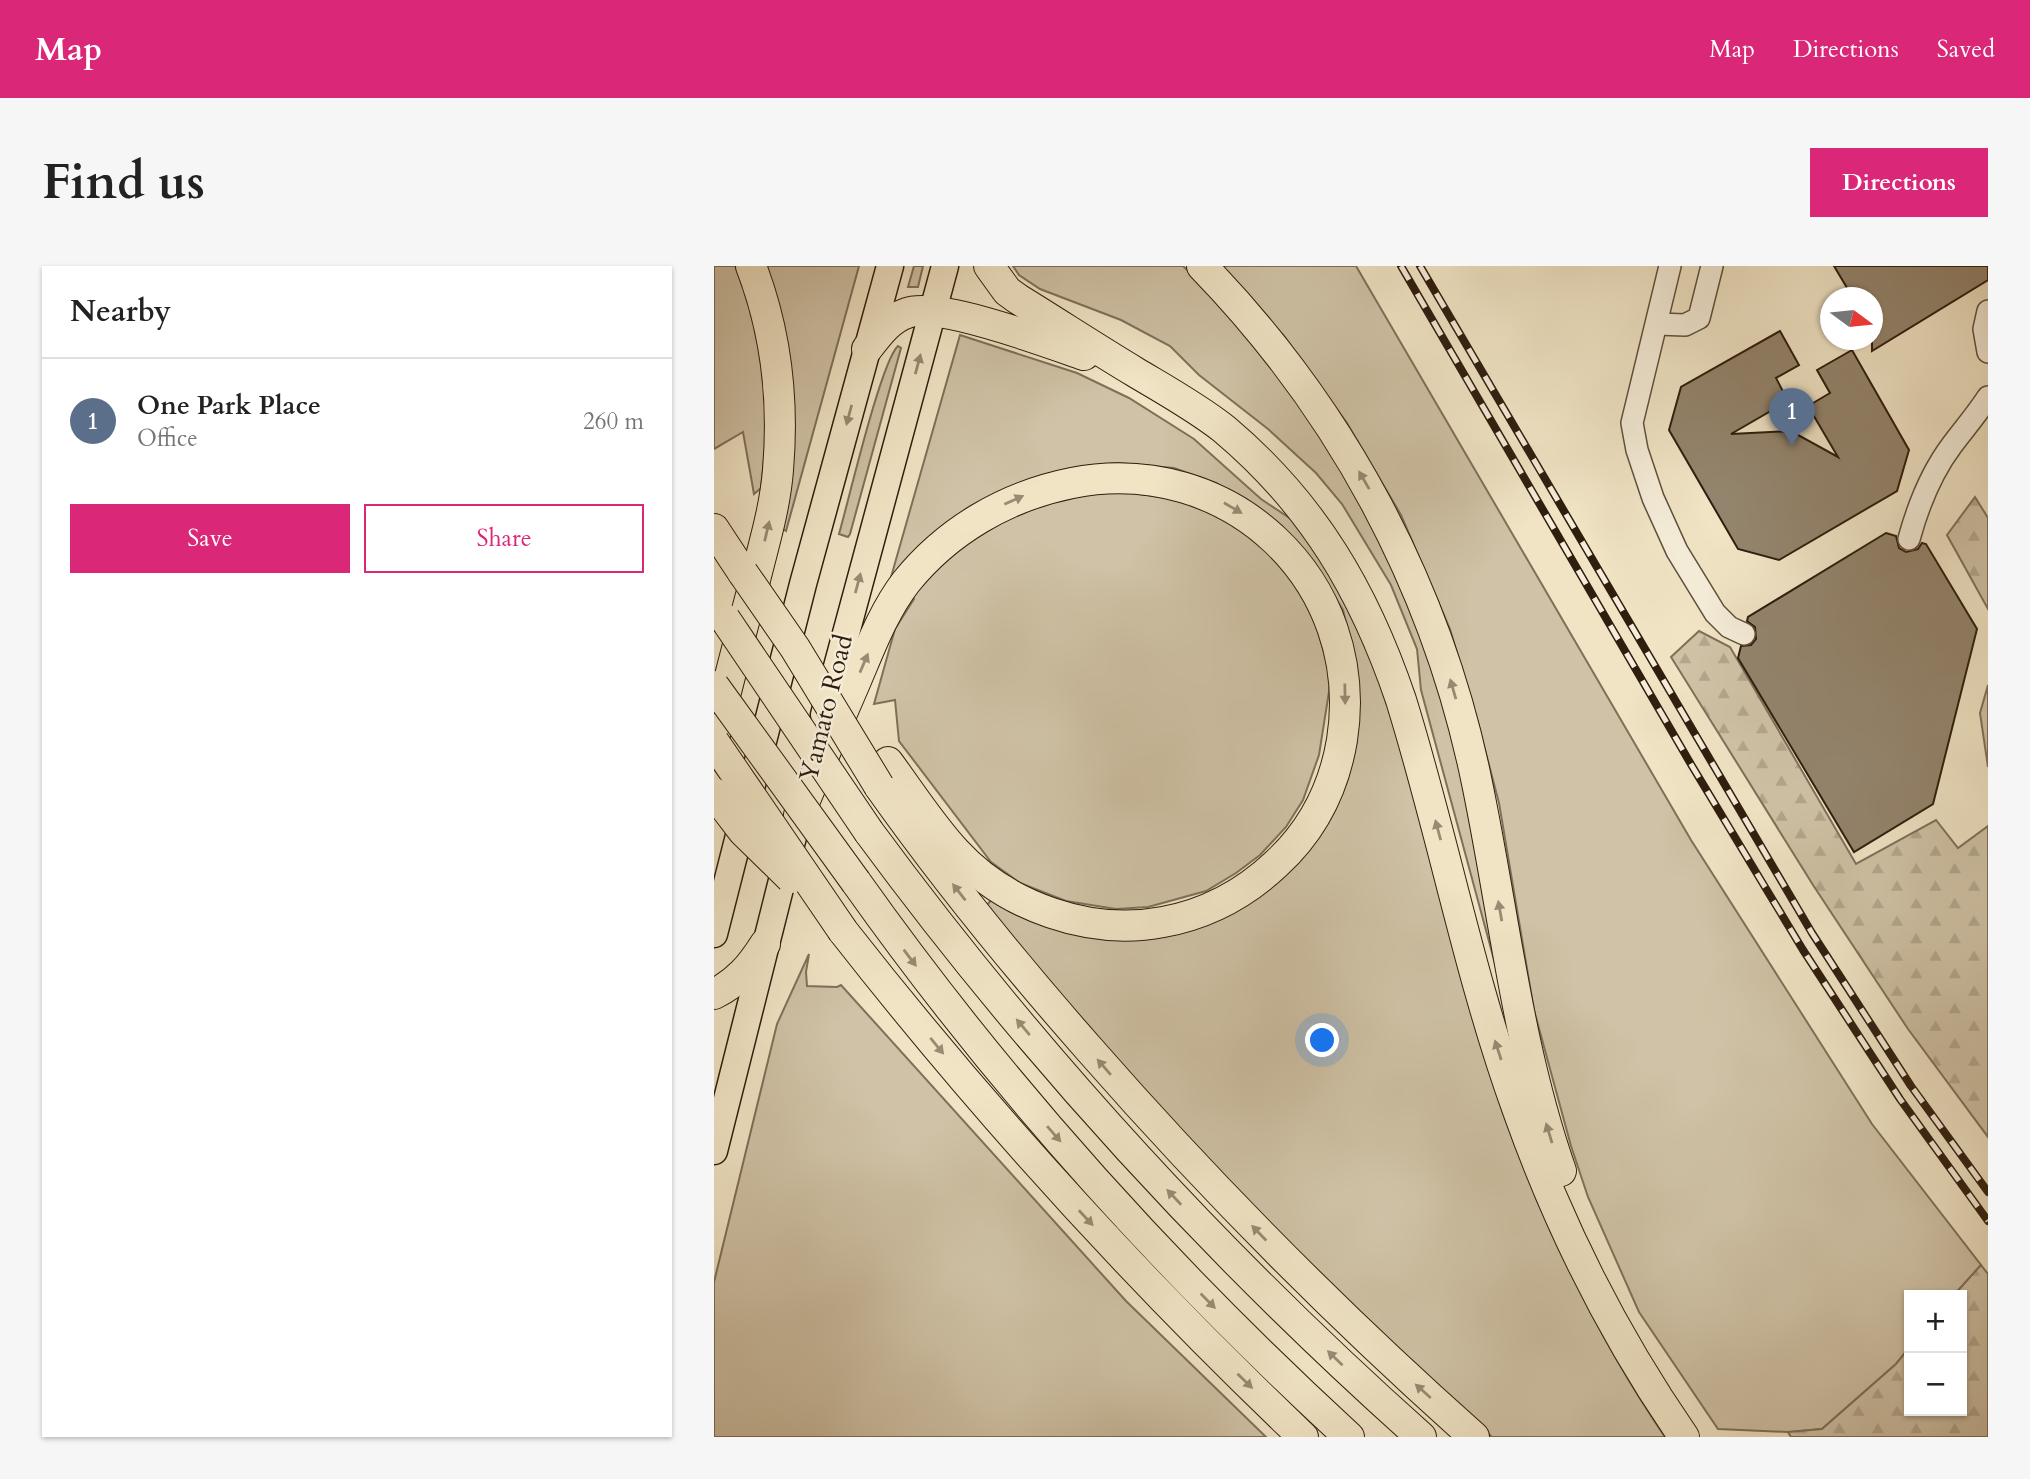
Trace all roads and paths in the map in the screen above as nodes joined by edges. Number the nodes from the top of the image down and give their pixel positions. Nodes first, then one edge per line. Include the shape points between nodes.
1 (751, 266) edge
2 (890, 266) edge
3 (945, 266) edge
4 (989, 266) edge
5 (1202, 266) edge
6 (1670, 266) edge
7 (1712, 266) edge
8 (933, 310) junction
9 (1988, 311) edge
10 (1657, 324) junction
11 (867, 349) junction
12 (1988, 352) edge
13 (1134, 372) junction
14 (1988, 397) edge
15 (714, 529) edge
16 (1909, 540) dead end
17 (720, 611) edge
18 (1744, 634) dead end
19 (714, 686) edge
20 (714, 740) edge
21 (884, 774) junction
22 (714, 793) edge
23 (799, 816) junction
24 (843, 930) junction
25 (714, 934) edge
26 (765, 944) junction
27 (714, 994) edge
28 (714, 1152) edge
29 (1678, 1429) edge
30 (1303, 1437) edge
31 (1349, 1437) edge
32 (1421, 1437) edge
33 (1474, 1437) edge

20 -> 1 highway via 775,499 778,471 777,368
2 - 11 main road, Yamato Road
3 - 8 main road, Yamato Road
4 - 13 highway via 1007,291
29 -> 5 highway via 1641,1342 1583,1227 1543,1114 1523,1036 1469,748 1421,598 1386,521 1327,419 1256,324
6 - 10 lane
7 - 10 lane via 1699,318 1685,325
8 - 11 highway via 916,310 895,319
8 - 13 highway via 1049,342
23 -> 8 main road, Yamato Road
9 - 12 lane via 1984,329
10 - 18 lane via 1632,423 1637,450 1677,551 1716,613
11 -> 25 main road, Yamato Road
29 -> 13 highway via 1601,1301 1529,1139 1495,1038 1401,700 1355,589 1307,514 1265,467 1212,420
14 - 16 lane via 1931,477
15 - 21 highway, bridge
32 -> 17 highway, bridge via 1292,1317 1145,1166 999,997 869,832
19 -> 31 highway, bridge via 936,990 1090,1176 1235,1329
20 - 24 highway, bridge
23 -> 21 highway via 878,629 901,589 961,530 1042,489 1085,480 1136,479 1192,490 1224,503 1269,533 1293,558 1323,604 1338,642 1345,681 1344,727 1336,769 1320,808 1297,843 1262,876 1226,901 1186,916 1139,925 1093,923 1052,913 1016,897 955,852
33 -> 21 highway via 1309,1283 1162,1131 1025,975 936,862
22 - 24 highway, bridge via 743,831
23 - 26 main road, Yamato Road
24 -> 30 highway via 1060,1190
26 - 27 highway via 737,981
26 - 28 main road, Yamato Road

